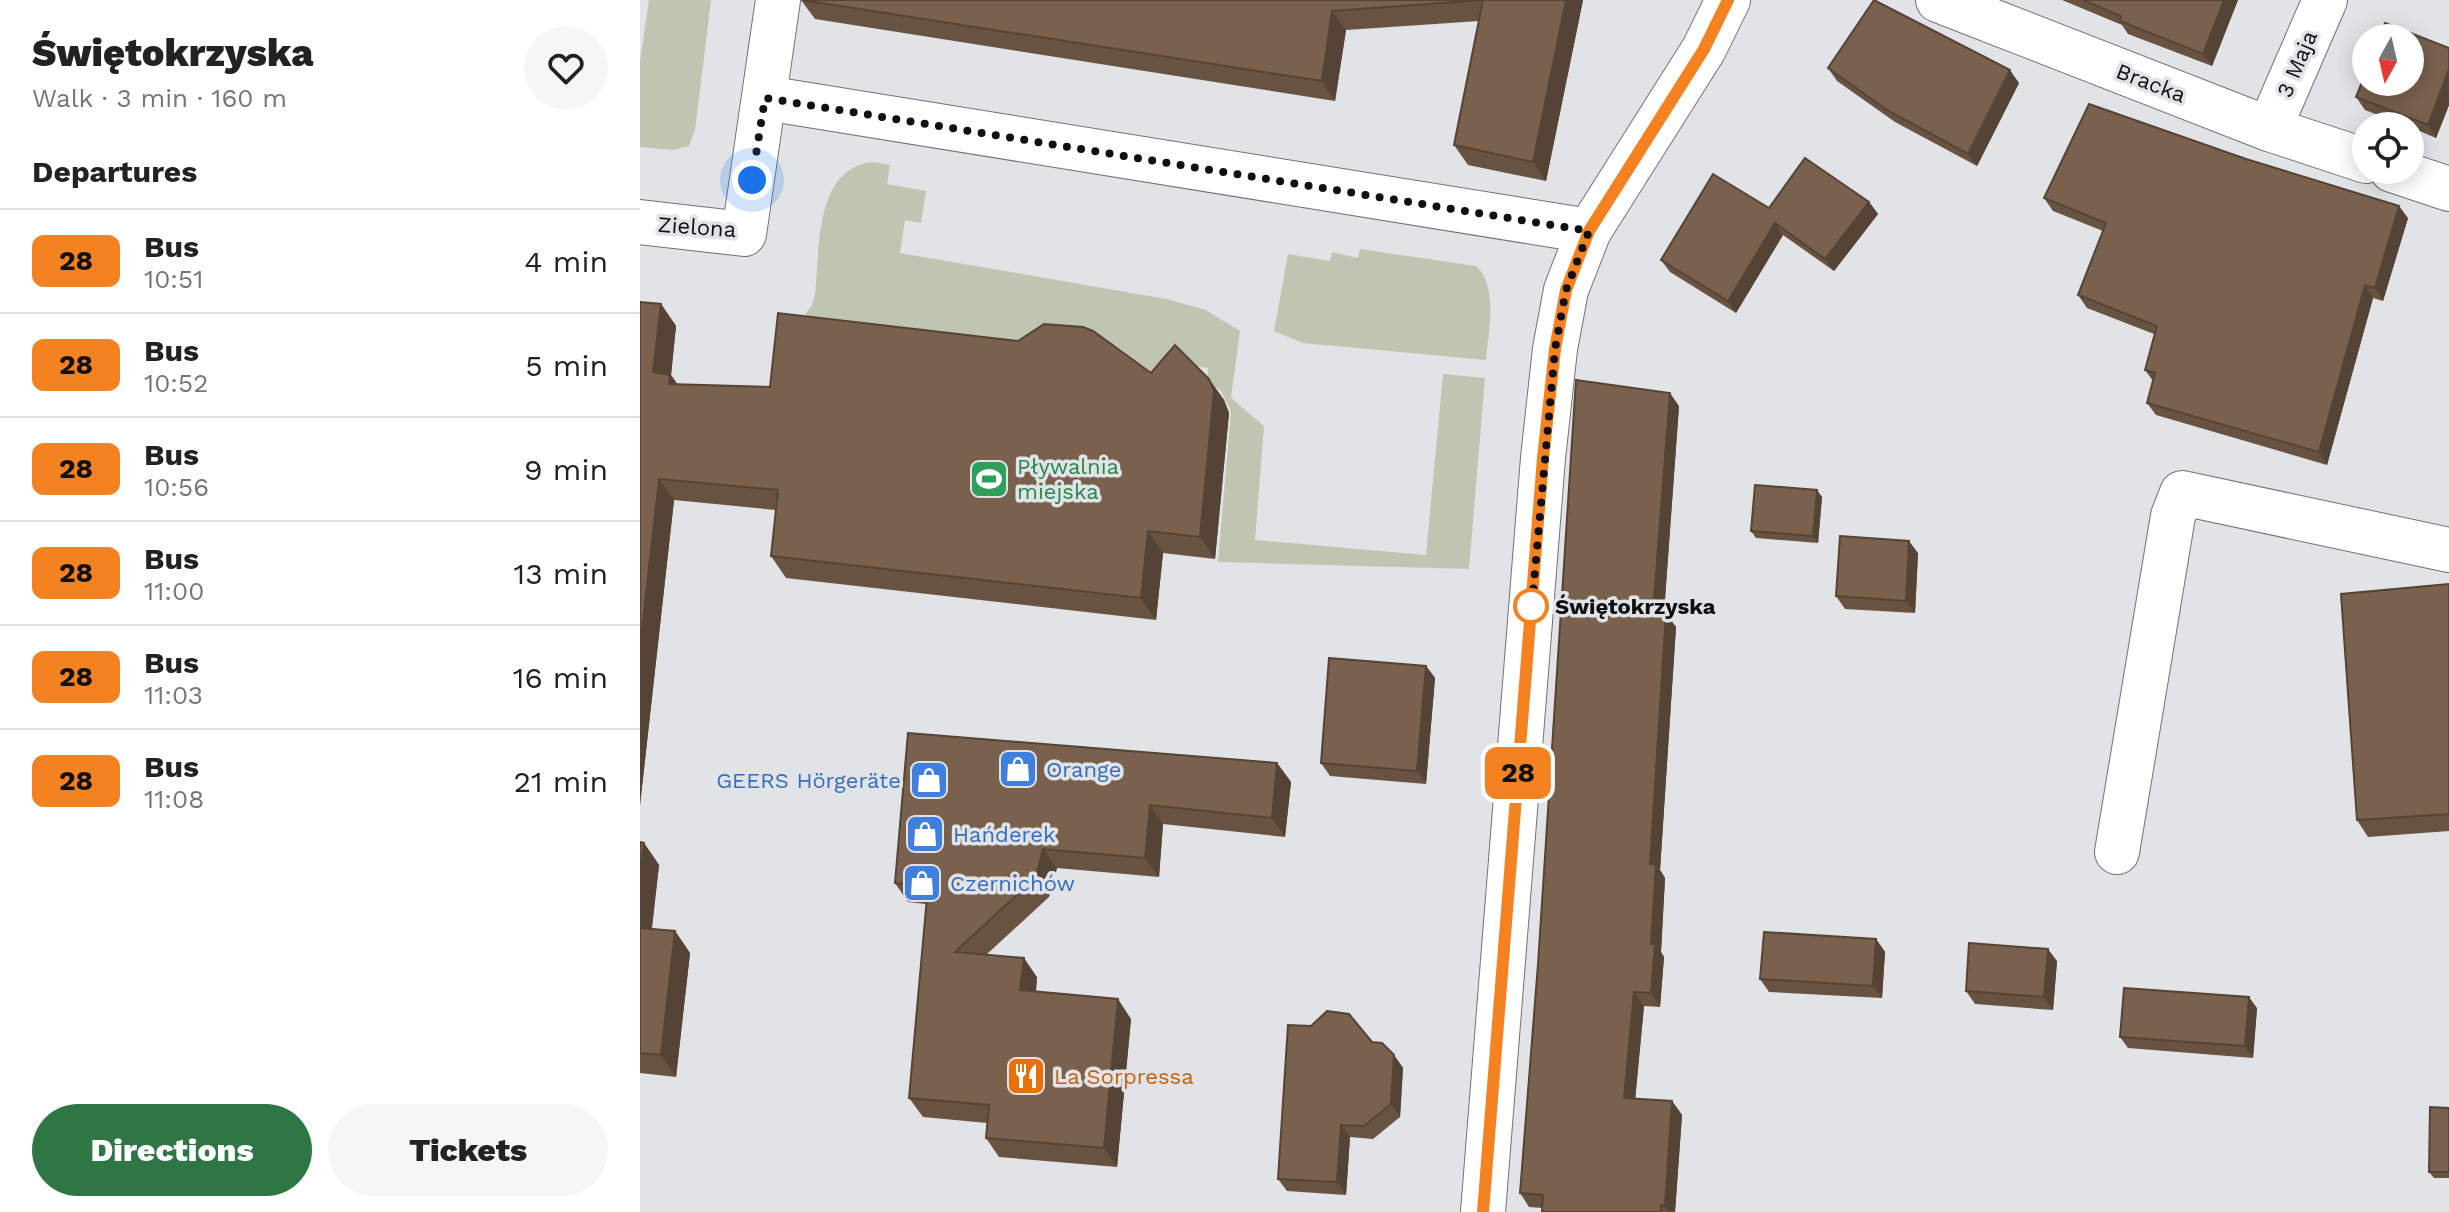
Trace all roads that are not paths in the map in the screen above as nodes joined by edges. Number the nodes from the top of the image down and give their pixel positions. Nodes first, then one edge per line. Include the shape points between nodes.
1 (778, 0) edge
2 (1728, 0) edge
3 (1938, 0) edge
4 (2325, 0) edge
5 (765, 98) junction
6 (2269, 129) junction
7 (2352, 156) edge
8 (2424, 181) edge
9 (2449, 189) edge
10 (640, 222) edge
11 (1589, 231) junction
12 (2449, 550) edge
13 (2117, 852) dead end
14 (1483, 1212) edge

1 - 5 street
2 - 11 street via 1704,49
3 - 6 street, Bracka
4 - 6 street, 3 Maja
5 - 10 street, Zielona via 744,234
5 - 11 street
6 - 7 street, Bracka
8 - 9 street
11 - 14 street via 1566,290 1552,375
12 - 13 street via 2182,493 2173,516

